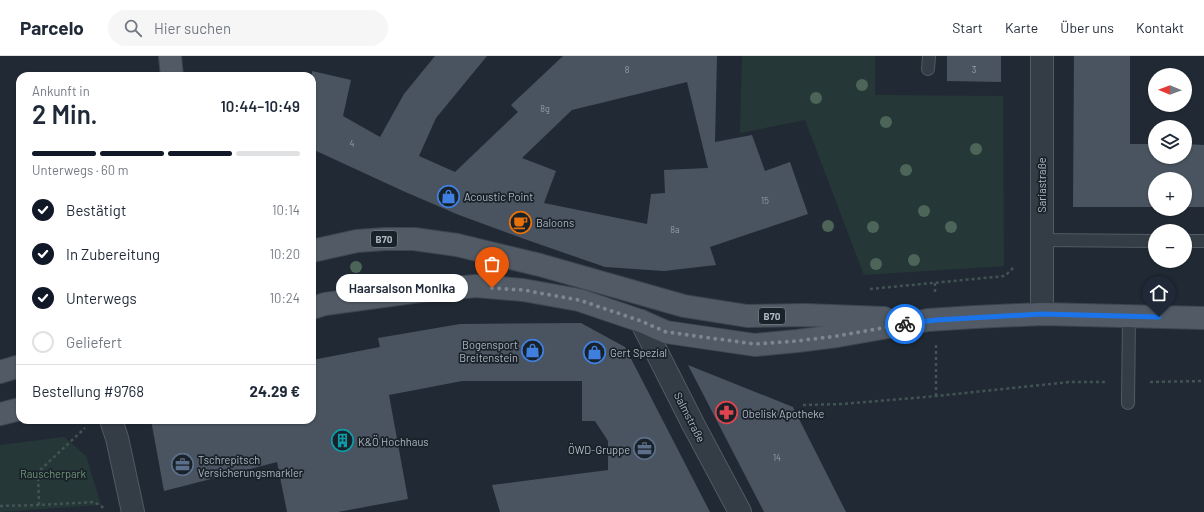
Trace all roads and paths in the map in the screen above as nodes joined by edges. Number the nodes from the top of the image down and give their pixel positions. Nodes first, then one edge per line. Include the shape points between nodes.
1 (170, 56) edge
2 (928, 56) edge
3 (1042, 56) edge
4 (928, 69) dead end
5 (172, 72) edge
6 (1041, 240) junction
7 (1148, 241) edge
8 (1192, 241) edge
9 (1204, 241) edge
10 (316, 250) edge
11 (1015, 262) dead end
12 (934, 283) dead end
13 (316, 304) edge
14 (1042, 314) junction
15 (1129, 316) junction
16 (1204, 318) edge
17 (928, 320) junction
18 (641, 321) junction
19 (16, 367) edge
20 (0, 372) edge
21 (1204, 381) edge
22 (1128, 382) junction
23 (1128, 403) dead end
24 (803, 406) dead end
25 (16, 410) edge
26 (0, 414) edge
27 (112, 424) edge
28 (89, 425) dead end
29 (39, 505) junction
30 (0, 506) edge
31 (104, 512) edge
32 (133, 512) edge
33 (740, 512) edge

1 - 5 main road
2 - 4 lane
3 - 6 street, Sariastraße
6 - 7 lane
6 - 14 street, Sariastraße
8 - 9 lane
10 - 17 main road, B70 via 357,241 414,239 457,244 540,264 684,306 747,316 805,315
11 - 12 path via 1014,268 1005,276
13 - 18 main road, B70 via 476,286 523,290 579,300
14 - 15 main road, B70
14 - 17 main road, B70
15 - 16 main road, B70
15 - 22 lane
17 - 18 main road, B70 via 837,336 755,344 666,332
18 - 33 street, Salmstraße
19 - 20 main road
21 - 22 path
22 - 23 lane
22 - 24 path via 1070,382
25 - 26 main road
27 - 32 street
28 - 29 path via 38,472
29 - 30 path
29 - 31 path via 94,502 104,508

